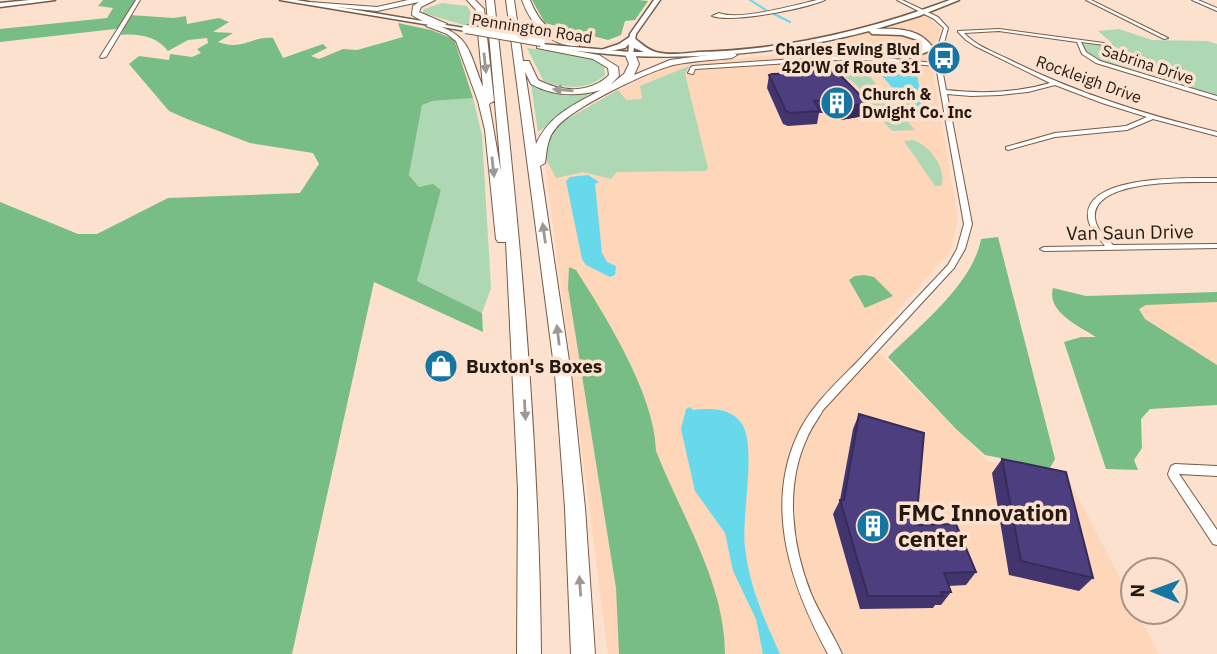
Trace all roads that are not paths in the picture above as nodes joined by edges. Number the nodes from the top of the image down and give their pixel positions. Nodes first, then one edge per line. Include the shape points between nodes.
1 (52, 0) edge
2 (138, 0) edge
3 (283, 0) edge
4 (420, 0) edge
5 (431, 0) edge
6 (471, 0) edge
7 (490, 0) edge
8 (510, 0) edge
9 (526, 0) edge
10 (657, 0) edge
11 (785, 0) edge
12 (823, 0) edge
13 (900, 0) edge
14 (956, 0) edge
15 (1088, 0) edge
16 (1194, 0) edge
17 (297, 1) edge
18 (309, 4) junction
19 (1, 5) edge
20 (797, 6) junction
21 (1217, 10) edge
22 (925, 11) junction
23 (725, 16) dead end
24 (390, 17) junction
25 (512, 18) junction
26 (430, 26) junction
27 (452, 26) junction
28 (466, 31) junction
29 (912, 35) junction
30 (631, 37) junction
31 (1166, 38) dead end
32 (942, 40) junction
33 (1079, 43) junction
34 (540, 44) junction
35 (808, 44) junction
36 (1111, 45) dead end
37 (617, 52) junction
38 (732, 55) junction
39 (677, 56) junction
40 (103, 57) dead end
41 (853, 57) junction
42 (939, 65) junction
43 (691, 73) dead end
44 (1055, 83) junction
45 (944, 92) junction
46 (1217, 98) edge
47 (589, 100) junction
48 (1152, 117) junction
49 (491, 130) junction
50 (1217, 134) edge
51 (1008, 148) dead end
52 (536, 179) junction
53 (1217, 180) edge
54 (1217, 246) edge
55 (1111, 248) junction
56 (1044, 249) dead end
57 (522, 351) junction
58 (1217, 471) edge
59 (1215, 533) edge
60 (529, 654) edge
61 (583, 654) edge
62 (835, 654) edge

1 - 19 main road
2 - 40 street
3 - 17 main road, Pennington Road
4 - 18 highway via 377,9
4 - 24 highway
5 - 27 highway via 417,6 416,14
6 -> 49 highway via 480,9
7 - 57 highway
8 - 25 highway
9 - 37 highway via 533,20 546,32
10 - 30 street
11 - 20 street
12 - 20 street
13 - 22 street
14 - 22 main road, Pennington Road
15 - 31 street
16 - 21 street
17 - 18 main road, Pennington Road
18 - 24 main road, Pennington Road
20 - 23 street
22 - 32 street via 945,26
22 - 35 main road, Pennington Road
24 - 26 main road, Pennington Road
24 - 27 main road, Pennington Road
34 -> 25 highway via 603,59 613,67 614,76 603,85 580,91 537,84
25 - 52 highway
26 - 28 main road, Pennington Road
26 - 49 highway via 460,40
27 - 28 main road, Pennington Road
28 - 34 main road, Pennington Road, bridge
29 - 32 main road
29 - 35 main road via 872,32
29 - 41 main road via 927,46 920,54
29 - 42 main road via 928,43
30 - 37 street
30 - 37 main road
30 - 39 main road via 643,49
32 - 42 street
33 - 36 street
33 - 44 street, Rockleigh Drive via 999,30 960,32 998,57
33 - 46 street, Sabrina Drive via 1084,53 1098,62
34 - 37 main road, Pennington Road
34 - 37 main road, Pennington Road
35 - 38 main road, Pennington Road
37 - 39 main road, Pennington Road
37 - 47 highway via 634,61 634,70
38 - 39 main road, Pennington Road
38 - 47 highway via 665,64
41 - 42 street
41 - 43 street via 694,68
42 - 45 street
44 - 45 street via 981,94
44 - 48 street, Rockleigh Drive
45 - 62 street via 967,215 961,249 808,422 789,476 787,521 793,555 812,610
47 - 52 highway via 546,133
48 - 50 street, Rockleigh Drive
48 - 51 street via 1127,128 1055,135
49 -> 57 highway via 499,214
61 -> 52 highway via 569,435
53 - 55 street via 1151,182 1105,194 1093,204 1090,215
54 - 55 street, Van Saun Drive
55 - 56 street, Van Saun Drive
57 -> 60 highway
58 - 59 street via 1175,469 1173,474

